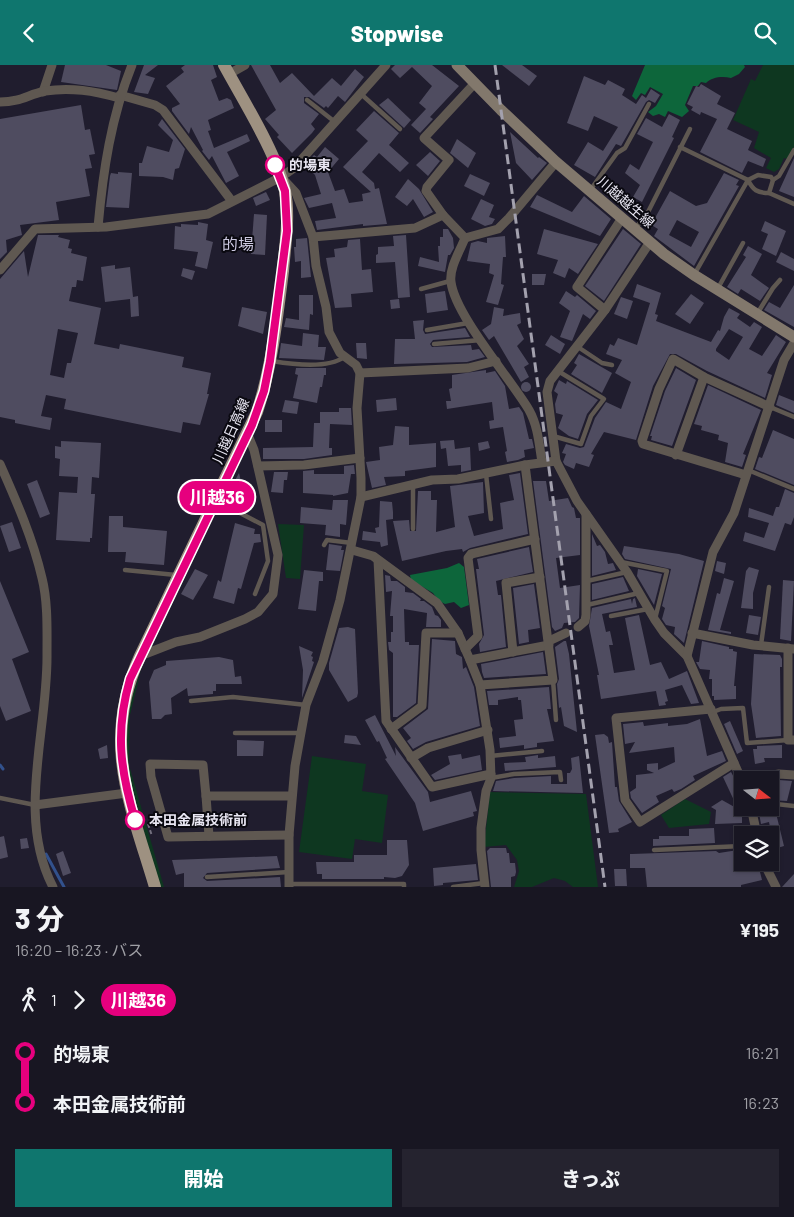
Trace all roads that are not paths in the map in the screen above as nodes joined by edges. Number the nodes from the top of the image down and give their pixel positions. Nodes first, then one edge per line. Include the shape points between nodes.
1 (52, 65) edge
2 (132, 65) edge
3 (245, 65) edge
4 (386, 65) edge
5 (457, 65) edge
6 (227, 70) edge
7 (475, 83) junction
8 (43, 92) junction
9 (360, 93) junction
10 (119, 97) junction
11 (307, 100) dead end
12 (0, 102) edge
13 (649, 104) dead end
14 (334, 122) junction
15 (400, 129) dead end
16 (690, 129) dead end
17 (680, 147) junction
18 (794, 150) edge
19 (556, 161) junction
20 (281, 177) junction
21 (748, 180) junction
22 (773, 180) junction
23 (590, 191) junction
24 (769, 193) junction
25 (231, 200) junction
26 (794, 204) edge
27 (443, 215) junction
28 (622, 218) junction
29 (98, 227) junction
30 (635, 229) junction
31 (313, 237) junction
32 (465, 238) junction
33 (650, 242) junction
34 (743, 243) dead end
35 (0, 270) edge
36 (694, 275) junction
37 (780, 280) dead end
38 (450, 281) junction
39 (421, 289) dead end
40 (717, 290) junction
41 (605, 310) junction
42 (757, 315) junction
43 (470, 323) junction
44 (428, 330) dead end
45 (794, 337) edge
46 (482, 340) junction
47 (794, 343) edge
48 (434, 344) dead end
49 (578, 347) junction
50 (344, 357) junction
51 (270, 361) junction
52 (496, 361) junction
53 (612, 365) dead end
54 (558, 371) junction
55 (360, 373) junction
56 (704, 377) junction
57 (770, 407) junction
58 (794, 417) edge
59 (248, 435) junction
60 (553, 436) junction
61 (676, 455) junction
62 (360, 458) junction
63 (556, 461) junction
64 (542, 462) junction
65 (0, 464) edge
66 (525, 465) junction
67 (258, 466) junction
68 (747, 473) junction
69 (486, 474) junction
70 (413, 484) junction
71 (794, 489) edge
72 (361, 497) junction
73 (216, 501) junction
74 (586, 515) junction
75 (492, 519) dead end
76 (413, 529) dead end
77 (535, 539) junction
78 (324, 545) dead end
79 (352, 546) junction
80 (378, 560) junction
81 (620, 561) junction
82 (125, 569) dead end
83 (627, 572) junction
84 (179, 575) junction
85 (540, 577) junction
86 (587, 581) junction
87 (769, 587) dead end
88 (639, 593) junction
89 (255, 594) dead end
90 (587, 605) junction
91 (649, 609) junction
92 (611, 616) dead end
93 (655, 620) junction
94 (578, 627) dead end
95 (458, 633) junction
96 (566, 633) dead end
97 (692, 633) junction
98 (549, 643) junction
99 (761, 645) junction
100 (465, 649) junction
101 (791, 649) edge
102 (513, 652) junction
103 (140, 656) junction
104 (687, 656) junction
105 (470, 660) junction
106 (553, 680) junction
107 (480, 685) junction
108 (191, 701) dead end
109 (306, 705) junction
110 (712, 711) junction
111 (556, 720) dead end
112 (391, 729) junction
113 (488, 730) junction
114 (235, 733) dead end
115 (302, 733) junction
116 (791, 740) edge
117 (542, 751) dead end
118 (490, 756) junction
119 (411, 758) junction
120 (734, 763) junction
121 (738, 771) edge
122 (779, 774) edge
123 (794, 775) edge
124 (491, 776) junction
125 (561, 780) dead end
126 (127, 793) junction
127 (291, 795) junction
128 (206, 796) junction
129 (0, 798) edge
130 (779, 804) edge
131 (35, 805) junction
132 (794, 806) edge
133 (289, 835) junction
134 (209, 836) junction
135 (734, 846) edge
136 (654, 850) dead end
137 (766, 871) edge
138 (289, 873) junction
139 (208, 877) dead end
140 (484, 885) edge
141 (289, 886) edge
142 (53, 887) edge
143 (155, 887) edge
144 (404, 887) edge
145 (453, 887) edge
146 (776, 887) edge

1 - 8 street
2 - 10 street
3 - 6 street
4 - 9 street
5 - 7 main road, 川越越生線
6 - 20 main road, 川越日高線
7 - 19 main road, 川越越生線
7 - 27 street via 424,136 449,158 427,187 430,199
8 - 10 street via 86,89
8 - 12 street via 15,102
9 - 14 street
9 - 15 lane
10 - 25 street via 155,105 163,110
10 - 29 street via 105,159
11 - 14 lane
13 - 23 lane via 625,148 617,153
14 - 20 street via 294,168
16 - 17 lane
17 - 21 lane
17 - 30 lane via 646,216
18 - 22 lane via 779,176
19 - 23 main road, 川越越生線
19 - 32 street via 498,229
20 - 25 street
20 - 31 street via 296,193
20 - 51 main road, 川越日高線 via 287,205 287,231
21 - 22 lane via 758,175
21 - 24 lane via 755,191
21 - 36 lane
22 - 24 lane
23 - 28 main road, 川越越生線
24 - 26 lane
25 - 29 street via 225,207 208,214
27 - 31 street via 416,228
27 - 32 street
28 - 30 main road, 川越越生線
28 - 41 street via 577,287
29 - 35 street via 36,229
30 - 33 main road, 川越越生線
31 - 50 street via 329,332
32 - 38 street
33 - 36 main road, 川越越生線
33 - 41 street
34 - 40 lane
36 - 40 main road, 川越越生線
37 - 42 lane
38 - 39 lane
38 - 43 street
40 - 42 main road, 川越越生線
41 - 49 street
42 - 45 main road, 川越越生線
43 - 44 lane
43 - 46 street
46 - 48 lane
46 - 52 street
47 - 57 street via 784,360
49 - 53 lane via 602,363
49 - 54 street
50 - 51 lane via 312,364
50 - 55 street via 356,365
51 - 59 main road, 川越日高線 via 264,391
52 - 55 street via 468,369
52 - 64 street via 534,421
54 - 60 street via 547,392
54 - 60 lane via 604,399 591,416 581,444
55 - 62 street
56 - 57 street
56 - 61 street
56 - 61 street via 673,359 659,389 642,441
57 - 58 lane
57 - 68 street
59 - 67 street
59 - 73 main road, 川越日高線
60 - 63 street
61 - 68 street
62 - 67 street
62 - 72 street
63 - 64 street
63 - 74 street
64 - 66 street
65 - 131 street via 29,538 44,590 47,685
66 - 69 street
66 - 77 street
67 - 103 street via 278,555 275,584 268,603 258,612 220,631 176,642
68 - 71 lane
68 - 97 street via 734,513 713,552
69 - 70 street
69 - 75 lane
70 - 72 street
70 - 76 lane
72 - 79 street
73 - 84 main road, 川越日高線
73 - 89 lane via 263,525 268,561
74 - 81 street
74 - 86 street
77 - 85 street
77 - 100 street via 471,554 468,558 478,636
78 - 79 lane via 328,539
79 - 80 street
79 - 109 street via 323,661
80 - 95 street via 437,603
80 - 112 street via 385,711
81 - 83 street
81 - 93 lane via 667,571
82 - 84 lane
83 - 86 lane
83 - 88 street
84 - 103 main road, 川越日高線
85 - 98 street
85 - 102 street via 506,583
86 - 90 street
87 - 99 lane
88 - 90 lane
88 - 91 street
90 - 94 street via 586,618
91 - 92 lane
91 - 93 street
93 - 104 street
95 - 100 street
95 - 112 street via 426,633 422,706
96 - 98 street
97 - 99 street
97 - 104 street
98 - 102 street
98 - 106 street
99 - 101 street
100 - 105 street
101 - 116 street
102 - 105 street
103 - 126 main road, 川越日高線 via 120,722 121,759
104 - 110 street
105 - 107 street
106 - 107 street
106 - 111 lane
107 - 113 street
108 - 109 lane via 232,697
109 - 115 street
110 - 116 lane via 743,708 747,743
110 - 120 street
110 - 120 street via 616,718 625,800 640,823
112 - 119 street
113 - 118 street
113 - 119 street via 428,748
114 - 115 lane
115 - 127 street
117 - 118 lane
118 - 124 street
119 - 124 street via 432,787
120 - 121 street
122 - 123 street
124 - 125 lane via 560,772
124 - 140 street via 481,828
126 - 131 street
126 - 143 main road, 川越日高線
127 - 128 street
127 - 133 street
128 - 134 street
128 - 134 street via 203,765 150,763 168,837
129 - 131 lane
130 - 132 lane
131 - 142 street via 40,859
133 - 134 street
133 - 138 street
135 - 136 lane
137 - 146 street
138 - 139 lane
138 - 141 street
140 - 145 lane
141 - 144 lane

